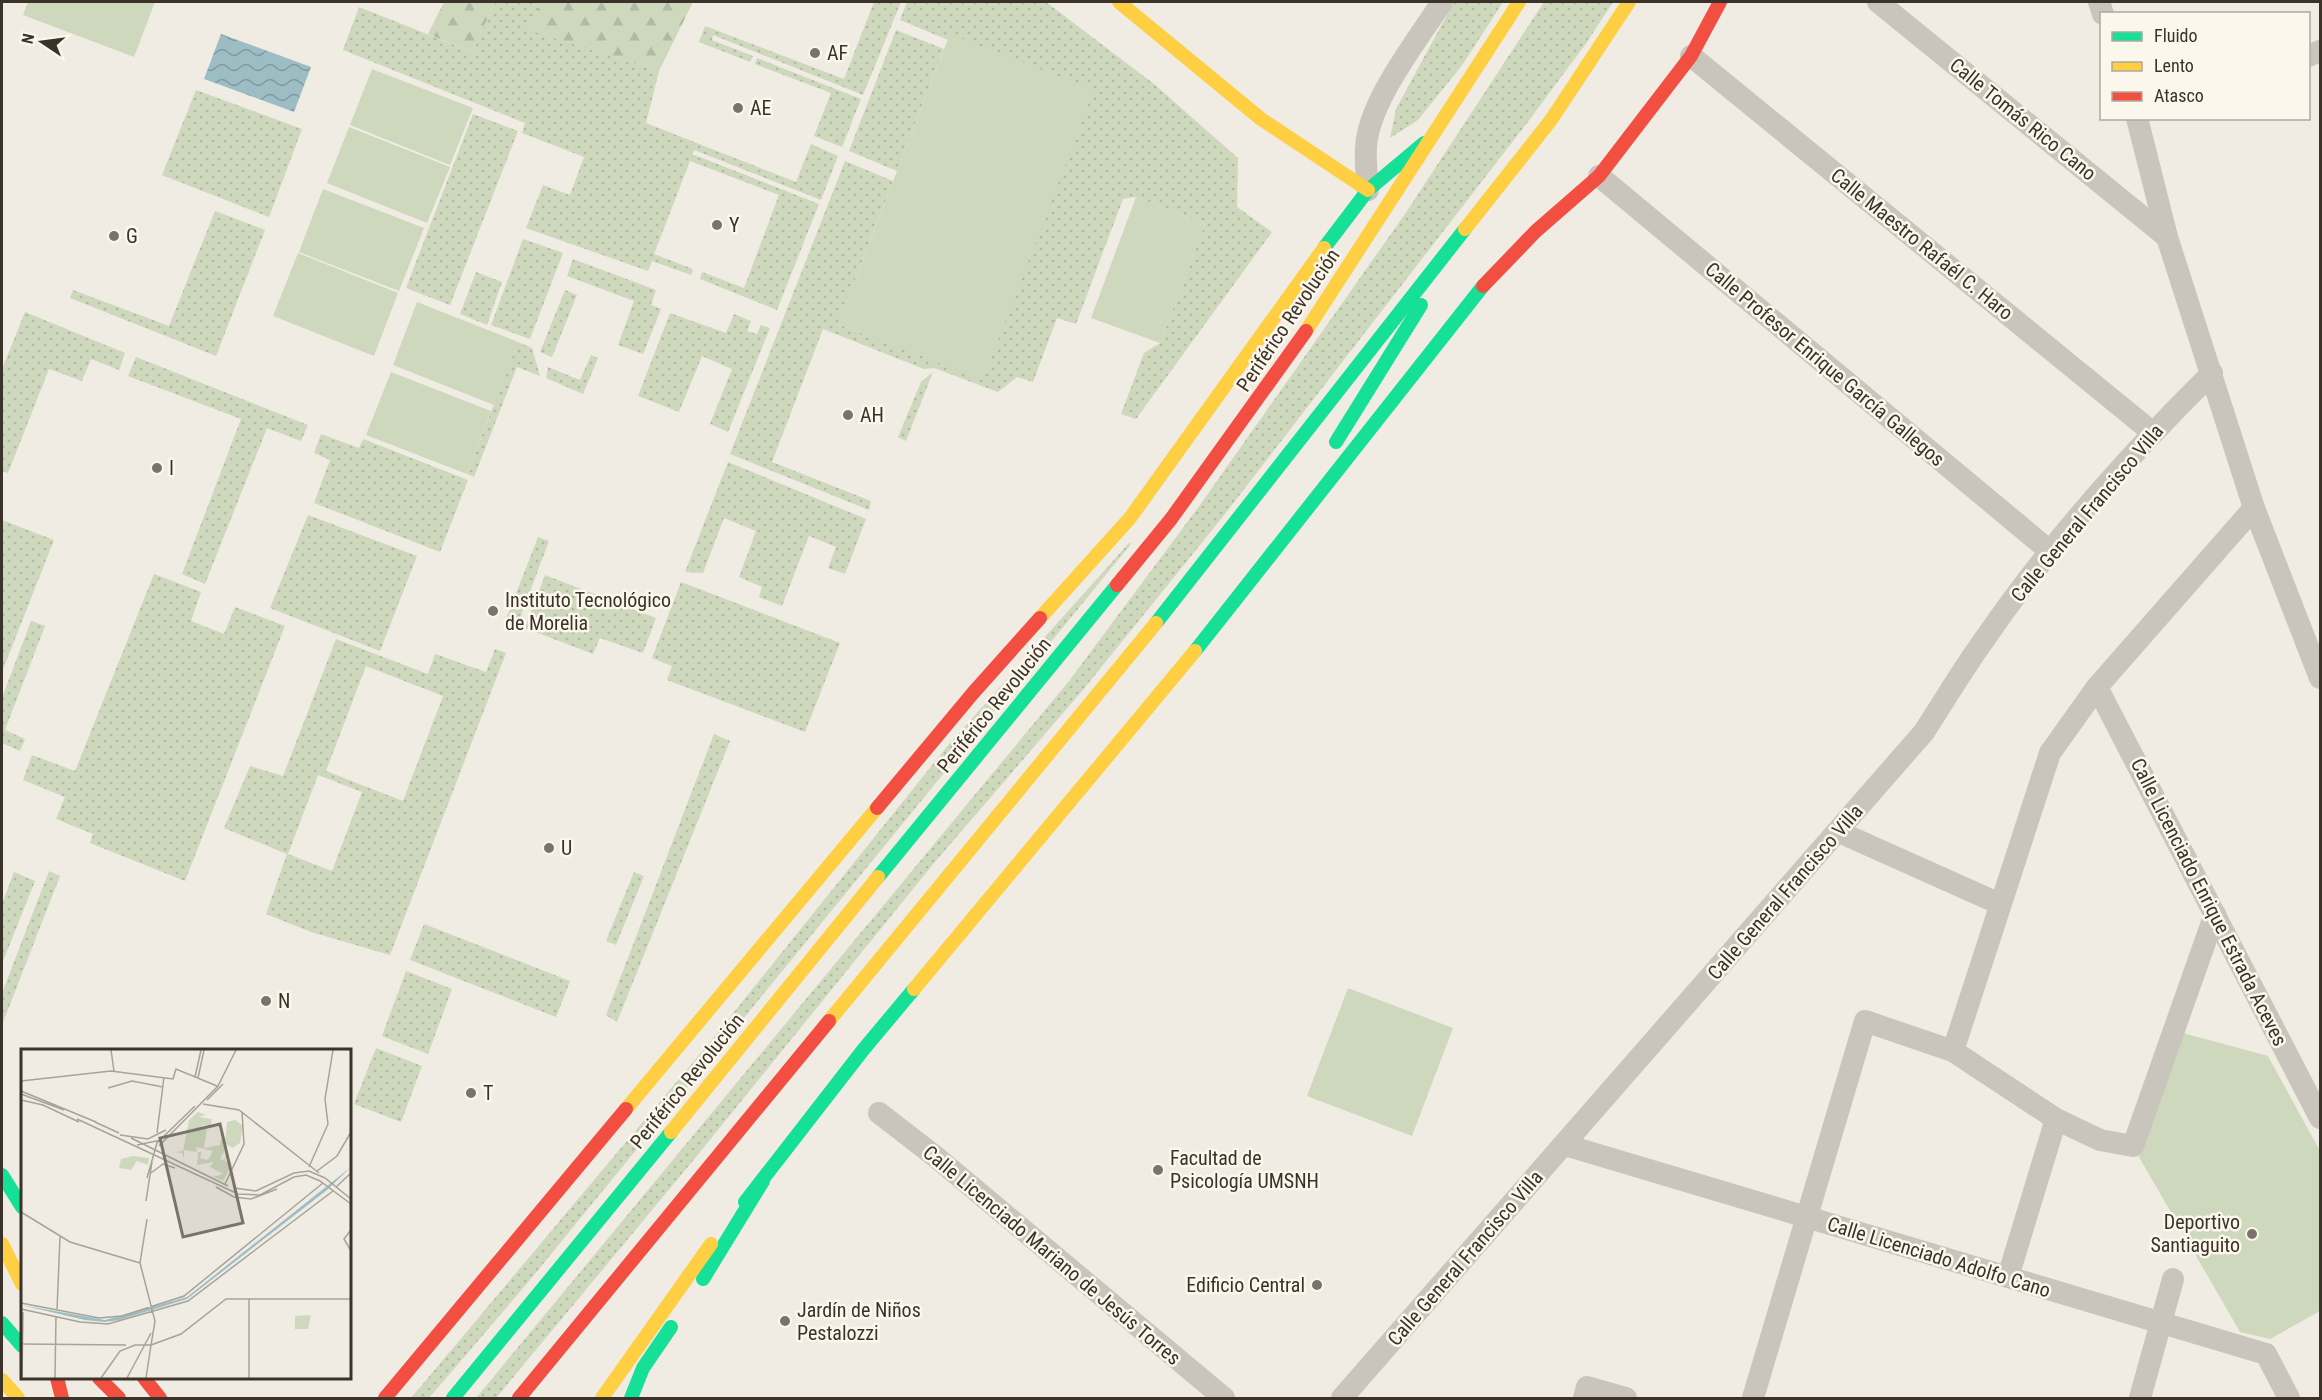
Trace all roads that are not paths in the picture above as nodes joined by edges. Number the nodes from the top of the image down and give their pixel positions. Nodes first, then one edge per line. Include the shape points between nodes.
1 (1119, 2) edge
2 (1442, 2) edge
3 (1519, 2) edge
4 (1629, 2) edge
5 (1720, 2) edge
6 (1878, 2) edge
7 (1691, 56) junction
8 (2144, 121) edge
9 (1432, 136) junction
10 (1599, 176) junction
11 (1368, 190) junction
12 (1480, 212) junction
13 (2168, 237) junction
14 (2212, 373) junction
15 (2152, 432) junction
16 (1325, 459) dead end
17 (1313, 478) dead end
18 (2254, 508) junction
19 (2051, 552) junction
20 (1258, 568) junction
21 (2320, 678) edge
22 (2097, 687) junction
23 (1839, 832) junction
24 (2000, 904) junction
25 (2215, 914) junction
26 (1953, 1051) junction
27 (879, 1113) dead end
28 (2320, 1118) edge
29 (2056, 1119) junction
30 (1565, 1145) junction
31 (2, 1175) edge
32 (763, 1181) junction
33 (21, 1205) edge
34 (1807, 1217) junction
35 (2, 1244) edge
36 (711, 1244) junction
37 (2008, 1277) junction
38 (2, 1278) edge
39 (2173, 1279) dead end
40 (21, 1282) edge
41 (21, 1299) edge
42 (2, 1323) edge
43 (2163, 1323) junction
44 (21, 1345) edge
45 (53, 1379) edge
46 (57, 1379) edge
47 (101, 1379) edge
48 (146, 1379) edge
49 (2, 1380) edge
50 (18, 1398) edge
51 (62, 1398) edge
52 (70, 1398) edge
53 (119, 1398) edge
54 (160, 1398) edge
55 (385, 1398) edge
56 (453, 1398) edge
57 (519, 1398) edge
58 (590, 1398) edge
59 (602, 1398) edge
60 (631, 1398) edge
61 (1224, 1398) edge
62 (1342, 1398) edge
63 (1584, 1398) edge
64 (1626, 1398) edge
65 (1753, 1398) edge
66 (2140, 1398) edge
67 (2289, 1398) edge

1 - 11 main road via 1261,119
2 - 11 street via 1378,103 1366,148
3 - 9 main road, Periférico Revolución
4 - 12 main road via 1551,120
5 - 7 main road
6 - 13 street, Calle Tomás Rico Cano
7 - 10 main road
7 - 15 street, Calle Maestro Rafaél C. Haro
8 - 13 street
9 - 11 main road
9 - 56 main road, Periférico Revolución via 1307,330 1171,519
10 - 19 street, Calle Profesor Enrique García Gallegos
10 - 20 main road via 1536,231 1478,291
11 - 55 main road via 1130,518 973,693
12 - 16 main road
12 - 57 main road via 1142,642
13 - 14 street
14 - 15 street, Calle General Francisco Villa
14 - 18 street
15 - 19 street, Calle General Francisco Villa
17 - 20 main road
18 - 21 street
18 - 22 street
19 - 23 street, Calle General Francisco Villa via 1984,639 1924,732
20 - 32 main road via 1158,698 829,1091
22 - 24 street via 2050,753
22 - 25 street, Calle Licenciado Enrique Estrada Aceves
23 - 24 street
23 - 30 street, Calle General Francisco Villa
24 - 26 street
25 - 28 street, Calle Licenciado Enrique Estrada Aceves
25 - 29 street via 2133,1146 2100,1140
26 - 29 street
26 - 34 street via 1865,1021
27 - 61 street, Calle Licenciado Mariano de Jesús Torres
29 - 37 street
30 - 34 street, Calle Licenciado Adolfo Cano
30 - 62 street, Calle General Francisco Villa
31 - 33 main road
32 - 36 main road
32 - 60 main road via 643,1368
34 - 37 street, Calle Licenciado Adolfo Cano
34 - 65 street
35 - 40 main road
36 - 58 main road
36 - 59 main road
37 - 43 street, Calle Licenciado Adolfo Cano
38 - 41 main road
39 - 43 street
42 - 44 main road
43 - 66 street
43 - 67 street, Calle Licenciado Adolfo Cano via 2266,1354
45 - 52 main road
46 - 51 main road, bridge
47 - 53 main road
48 - 54 main road
49 - 50 main road
63 - 64 street via 1587,1387

